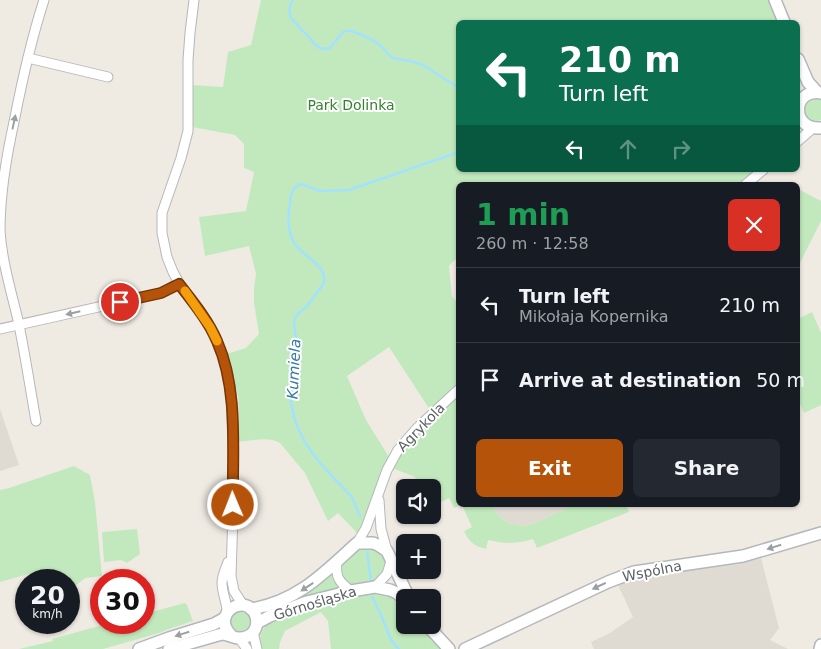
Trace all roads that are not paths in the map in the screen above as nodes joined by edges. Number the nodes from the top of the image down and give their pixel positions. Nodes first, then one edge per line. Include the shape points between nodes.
1 (44, 0) edge
2 (194, 0) edge
3 (775, 0) edge
4 (783, 20) edge
5 (28, 58) junction
6 (800, 64) edge
7 (108, 77) dead end
8 (800, 80) edge
9 (819, 92) edge
10 (803, 98) junction
11 (800, 104) edge
12 (800, 122) edge
13 (817, 128) edge
14 (800, 140) edge
15 (761, 172) edge
16 (749, 182) edge
17 (0, 198) edge
18 (179, 284) junction
19 (19, 325) junction
20 (0, 329) edge
21 (456, 392) edge
22 (36, 421) dead end
23 (378, 496) junction
24 (821, 533) edge
25 (357, 543) junction
26 (231, 555) junction
27 (389, 556) junction
28 (337, 562) junction
29 (374, 587) junction
30 (405, 589) edge
31 (351, 591) junction
32 (396, 593) edge
33 (247, 607) junction
34 (226, 615) junction
35 (255, 627) junction
36 (435, 634) edge
37 (235, 637) junction
38 (821, 645) edge
39 (139, 649) edge
40 (169, 649) edge
41 (248, 649) edge
42 (257, 649) edge
43 (449, 649) edge
44 (465, 649) edge
45 (820, 649) edge

1 - 5 street
2 - 18 street via 188,60 188,131 161,225 167,258
3 - 4 street
5 - 7 street
17 -> 5 street
6 - 9 street via 808,82
8 - 10 street
9 - 10 street
10 - 11 street
12 - 13 street
13 - 14 street
15 - 16 street
17 - 19 street via 0,231
18 -> 19 street via 161,293
18 - 26 street via 210,327 230,384
19 - 20 street
19 - 22 street
21 - 23 street, Agrykola via 404,442 390,462
23 - 25 street, Agrykola
23 - 27 street, Agrykola via 381,529
24 -> 44 street, Wspólna via 743,556 629,573
25 - 27 street via 378,545
25 - 28 street, Górnośląska
26 - 33 street via 231,582 237,597
26 - 34 street via 222,584
27 - 29 street via 387,574
27 - 30 street
28 - 31 street via 338,578
28 -> 33 street, Górnośląska via 294,595 264,606
29 - 31 street, Górnośląska
29 - 32 street
31 - 35 street, Górnośląska via 307,602 270,616
33 - 34 street via 233,607
33 - 35 street via 256,616
34 - 37 street via 227,631
34 -> 39 street via 214,624
35 - 37 street via 247,637
35 - 42 street
36 - 43 street
37 - 40 street via 218,634
37 - 41 street
38 - 45 street

